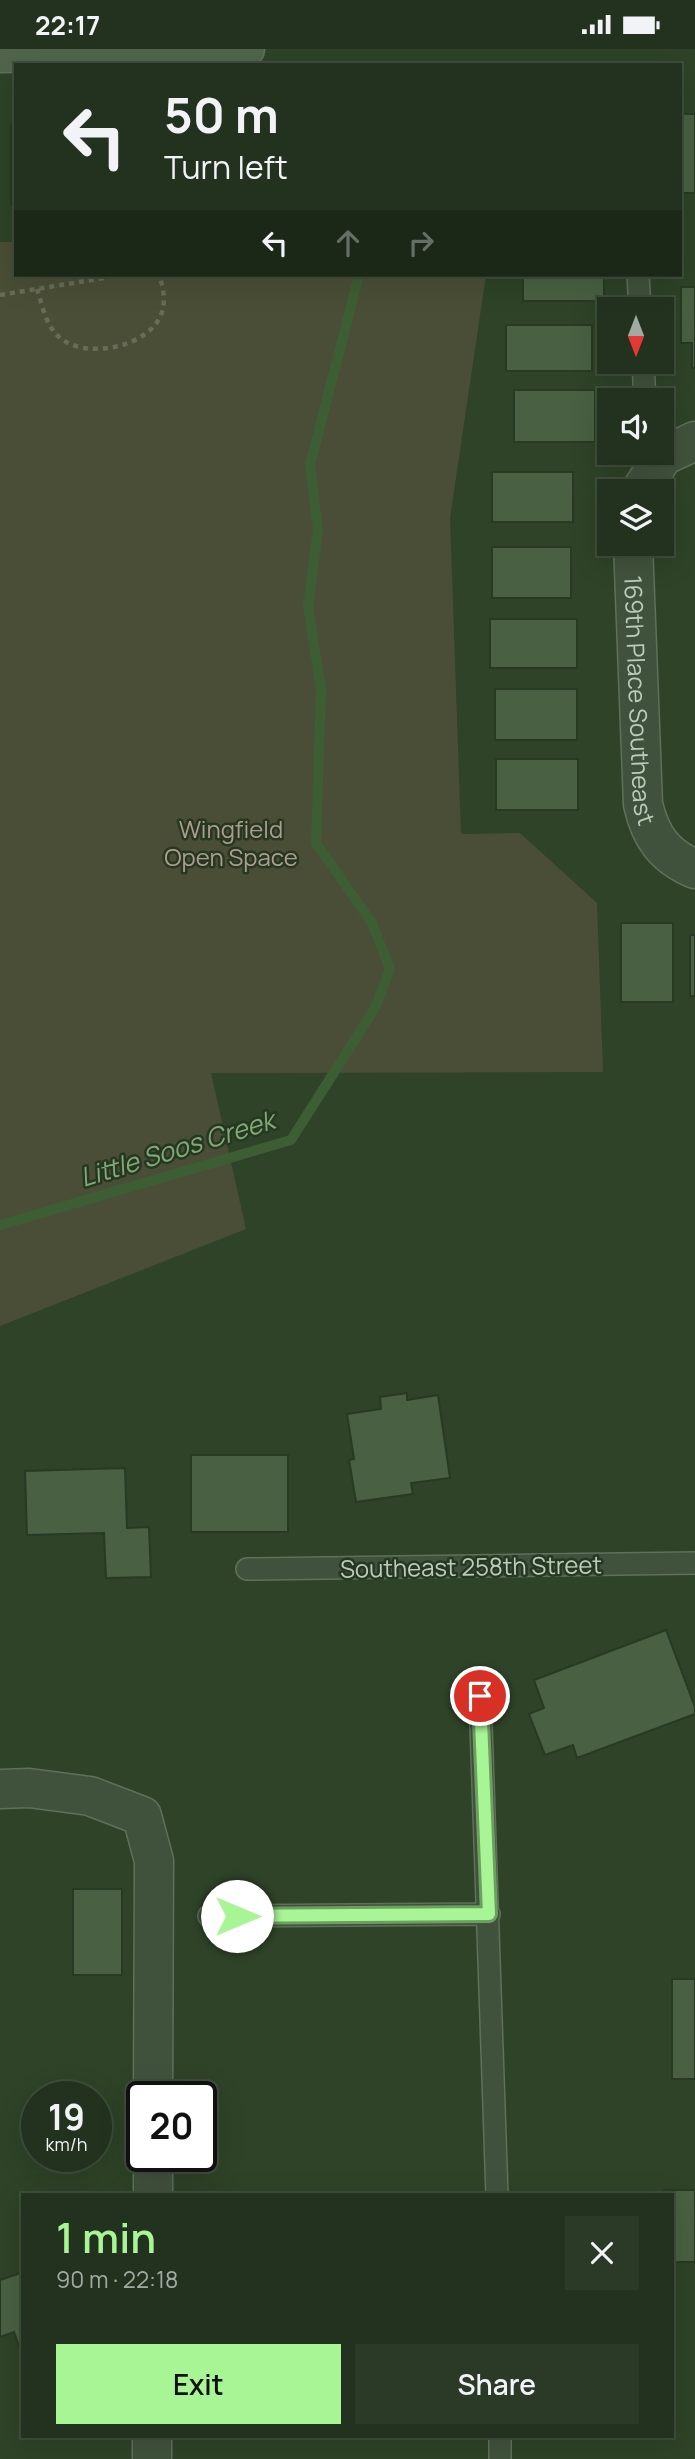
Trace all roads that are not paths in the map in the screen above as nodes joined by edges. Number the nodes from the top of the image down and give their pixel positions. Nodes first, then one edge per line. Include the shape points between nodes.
1 (203, 49) edge
2 (245, 49) edge
3 (0, 53) edge
4 (153, 58) edge
5 (638, 277) edge
6 (639, 297) edge
7 (661, 465) edge
8 (650, 479) edge
9 (633, 556) edge
10 (679, 860) edge
11 (695, 1563) edge
12 (247, 1569) dead end
13 (480, 1696) dead end
14 (0, 1789) edge
15 (489, 1914) junction
16 (209, 1916) dead end
17 (153, 2081) edge
18 (153, 2172) edge
19 (153, 2193) edge
20 (497, 2193) edge
21 (152, 2438) edge
22 (500, 2438) edge
23 (152, 2459) edge
24 (500, 2459) edge

1 - 2 street
1 - 4 street
3 - 4 street
5 - 6 lane
7 - 8 street
9 - 10 street, 169th Place Southeast via 643,804 647,823
11 - 12 lane, Southeast 258th Street
13 - 15 lane
14 - 17 street via 90,1796 142,1816 154,1861
15 - 16 lane
15 - 20 lane
18 - 19 street
21 - 23 street
22 - 24 lane

